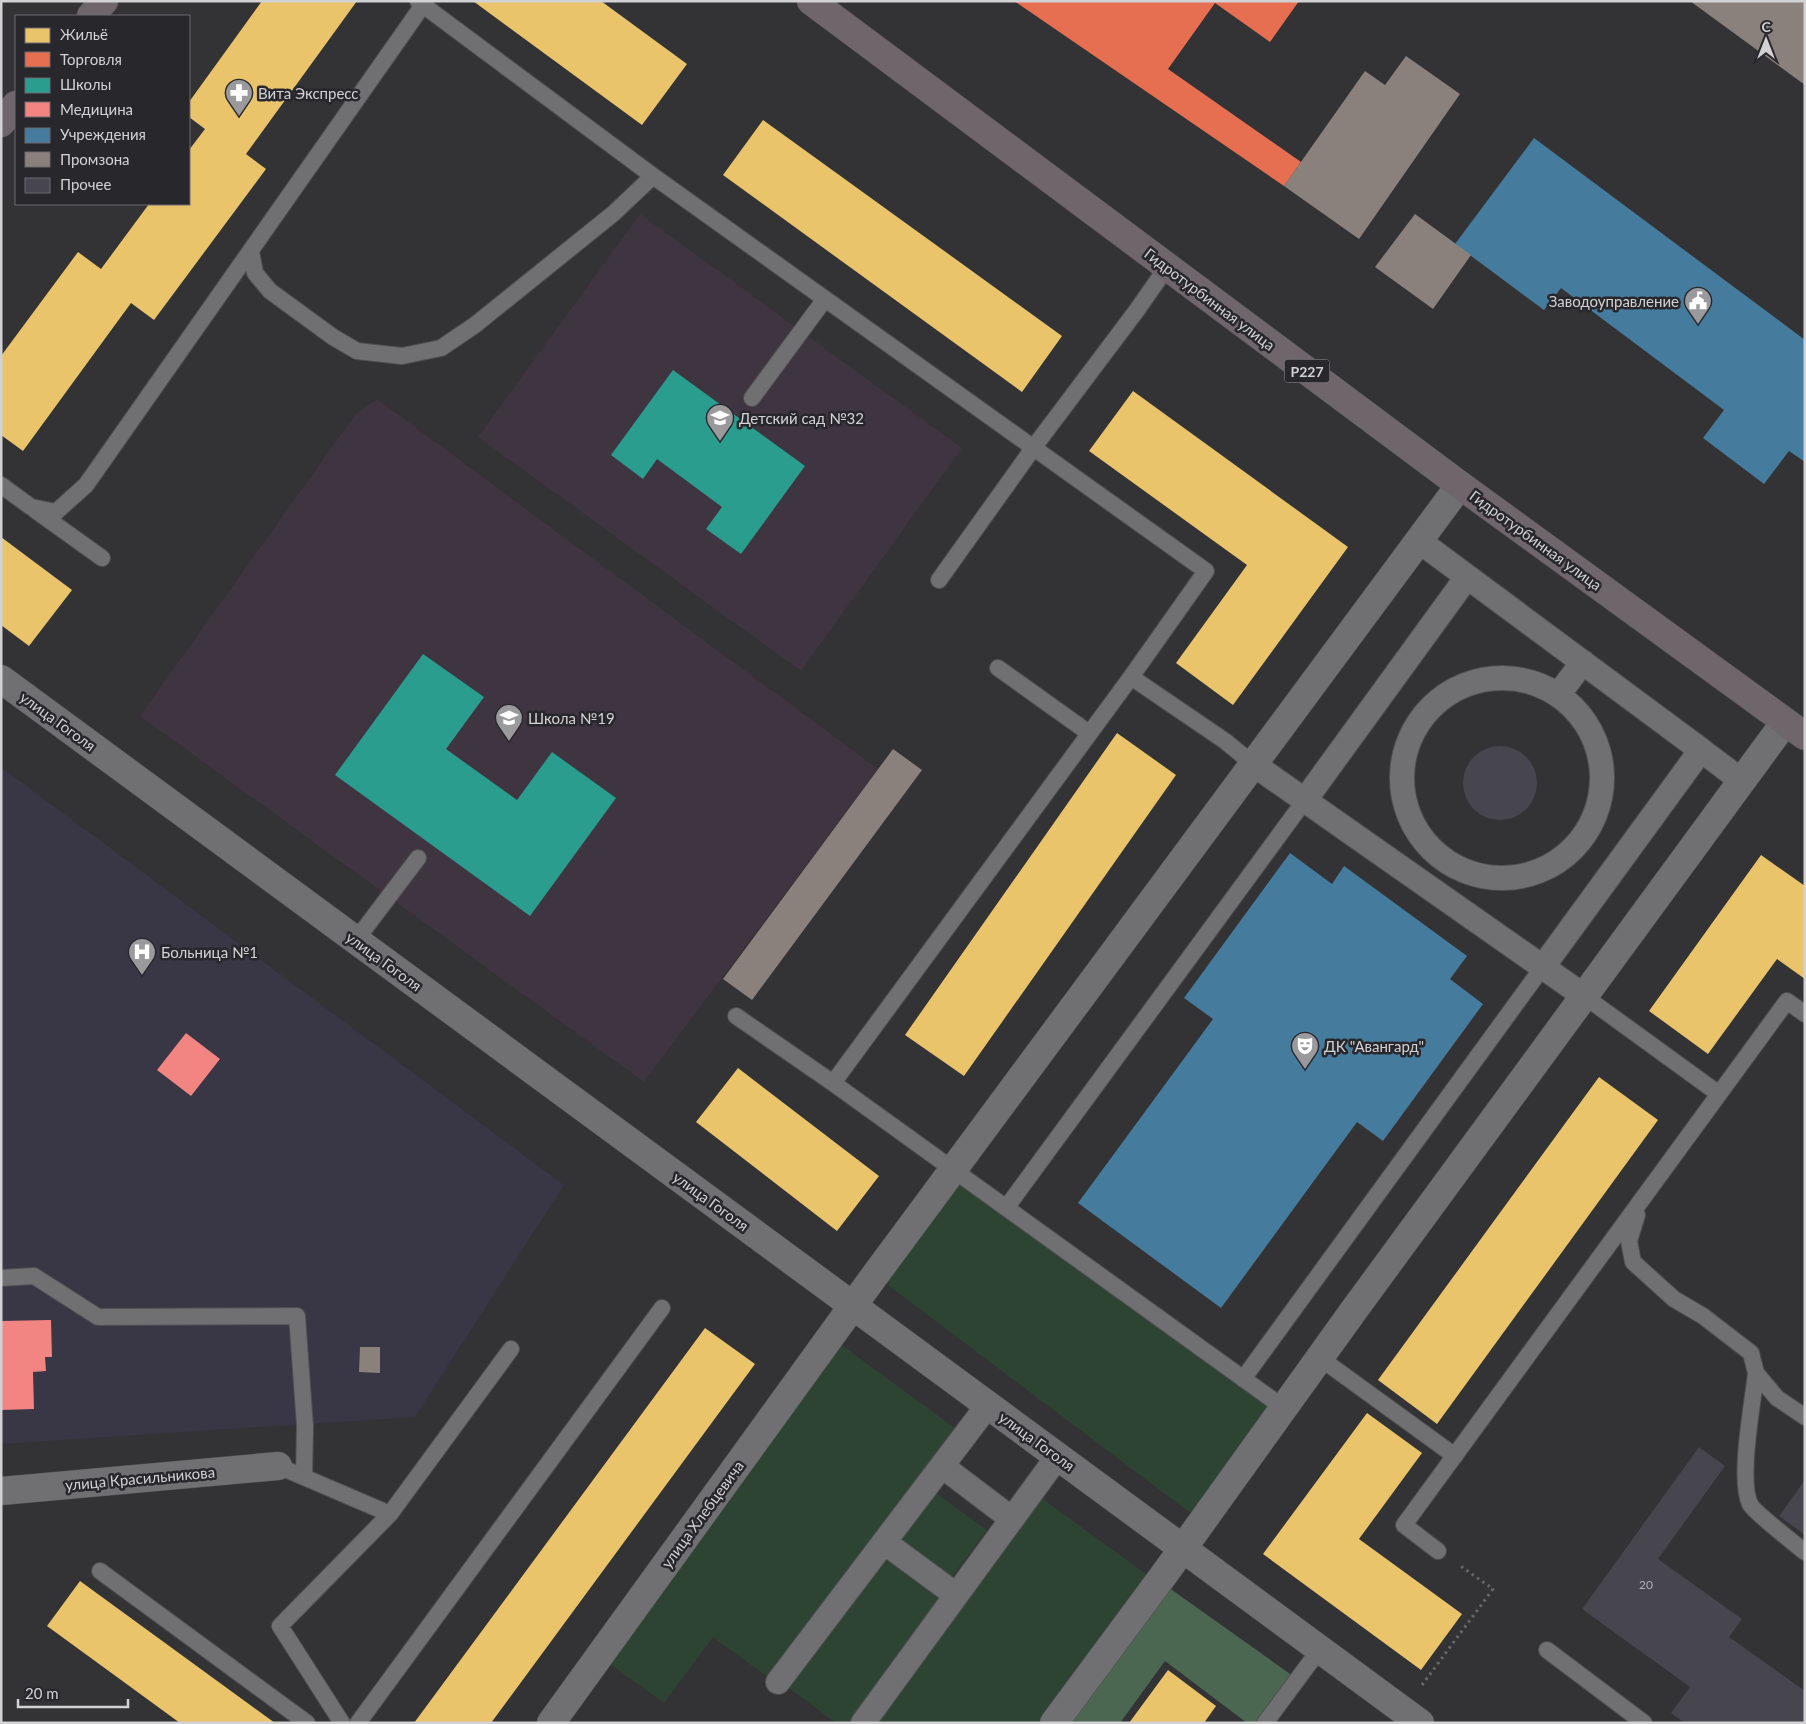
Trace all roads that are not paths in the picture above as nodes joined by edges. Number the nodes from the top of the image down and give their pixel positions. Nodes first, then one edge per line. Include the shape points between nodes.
1 (104, 1) edge
2 (811, 1) edge
3 (420, 3) edge
4 (92, 15) edge
5 (15, 106) edge
6 (1, 123) edge
7 (652, 176) junction
8 (251, 251) junction
9 (1167, 267) junction
10 (825, 299) junction
11 (752, 398) dead end
12 (1034, 447) junction
13 (1, 485) edge
14 (1460, 485) junction
15 (31, 507) junction
16 (1419, 541) junction
17 (102, 558) dead end
18 (1467, 577) junction
19 (940, 580) dead end
20 (1582, 662) junction
21 (998, 668) dead end
22 (1130, 677) junction
23 (1, 679) edge
24 (1558, 695) junction
25 (1795, 729) edge
26 (1089, 733) junction
27 (1702, 750) junction
28 (1253, 764) junction
29 (1742, 781) junction
30 (1305, 800) junction
31 (418, 858) dead end
32 (1445, 859) junction
33 (1426, 886) junction
34 (356, 940) junction
35 (1542, 968) junction
36 (1584, 996) junction
37 (1805, 1014) edge
38 (736, 1016) dead end
39 (833, 1083) junction
40 (1719, 1094) junction
41 (953, 1170) junction
42 (1642, 1201) junction
43 (1006, 1208) junction
44 (1, 1278) edge
45 (853, 1306) junction
46 (662, 1308) dead end
47 (511, 1349) dead end
48 (1320, 1358) junction
49 (1756, 1373) junction
50 (1243, 1379) junction
51 (988, 1405) junction
52 (1284, 1408) junction
53 (1805, 1417) edge
54 (1058, 1456) junction
55 (1455, 1456) junction
56 (278, 1466) joint
57 (942, 1466) junction
58 (304, 1477) junction
59 (1, 1491) edge
60 (390, 1514) junction
61 (1012, 1519) junction
62 (884, 1542) junction
63 (1183, 1548) junction
64 (1438, 1552) road end
65 (1805, 1552) edge
66 (100, 1571) dead end
67 (956, 1595) junction
68 (1320, 1649) junction
69 (1547, 1650) dead end
70 (778, 1682) dead end
71 (307, 1723) edge
72 (342, 1723) edge
73 (358, 1723) edge
74 (551, 1723) edge
75 (863, 1723) edge
76 (1054, 1723) edge
77 (1265, 1723) edge
78 (1420, 1723) edge
79 (1644, 1723) edge

1 - 4 main road
2 - 9 main road, Гидротурбинная улица / Р227
3 - 7 lane
3 - 8 lane
5 - 6 main road
7 - 8 lane via 614,213 475,325 441,348 402,356 357,351 333,337 270,291 255,273
7 - 10 lane
8 - 15 lane via 86,485 56,512
9 - 12 lane
9 - 14 main road, Гидротурбинная улица / Р227
10 - 11 lane
10 - 12 lane
12 - 19 lane
12 - 22 lane via 1206,571
13 - 15 lane
14 - 16 street, улица Хлебцевича
14 - 25 main road, Гидротурбинная улица / Р227
15 - 17 lane
16 - 18 street
16 - 28 street, улица Хлебцевича
18 - 20 street
18 - 30 street
20 - 24 street
20 - 27 street
21 - 26 lane
22 - 26 lane
22 - 28 lane via 1225,741
23 - 34 street, улица Гоголя
24 - 32 street via 1530,682 1505,678 1481,680 1458,688 1438,701 1421,719 1409,740 1402,769 1404,800 1414,828 1433,852
24 - 32 street via 1572,705 1587,724 1598,746 1603,770 1601,800 1590,828 1571,852 1546,868 1517,878 1487,878 1458,868
25 - 29 street
26 - 39 lane
27 - 29 street
27 - 35 street
28 - 30 street
28 - 41 street, улица Хлебцевича
29 - 36 street
30 - 33 street
30 - 43 lane
31 - 34 lane
32 - 33 street
33 - 35 street
34 - 45 street, улица Гоголя
35 - 36 street
35 - 50 lane
36 - 40 lane
36 - 48 street
37 - 40 lane via 1787,1001
38 - 39 lane
39 - 41 lane
40 - 42 lane
41 - 43 lane
41 - 45 street, улица Хлебцевича
42 - 49 lane via 1629,1241 1633,1262 1674,1299 1703,1316 1751,1354
42 - 55 lane
43 - 50 lane
44 - 58 lane via 34,1276 98,1317 297,1316 305,1426
45 - 51 street, улица Гоголя
45 - 74 street, улица Хлебцевича
46 - 73 lane
47 - 60 lane
48 - 52 street
48 - 55 lane
49 - 53 lane via 1777,1398
49 - 65 lane via 1748,1442 1746,1490 1750,1505
50 - 52 lane
51 - 54 street, улица Гоголя
51 - 57 street
52 - 63 street
54 - 61 street
54 - 63 street, улица Гоголя
55 - 64 lane via 1404,1525
56 - 58 lane
56 - 59 street, улица Красильникова
57 - 61 street
57 - 62 street
58 - 60 lane
60 - 72 lane via 280,1626
61 - 67 street
62 - 67 street
62 - 70 street
63 - 68 street, улица Гоголя
63 - 76 street
66 - 71 lane
67 - 75 street
68 - 77 lane
68 - 78 street, улица Гоголя
69 - 79 lane

